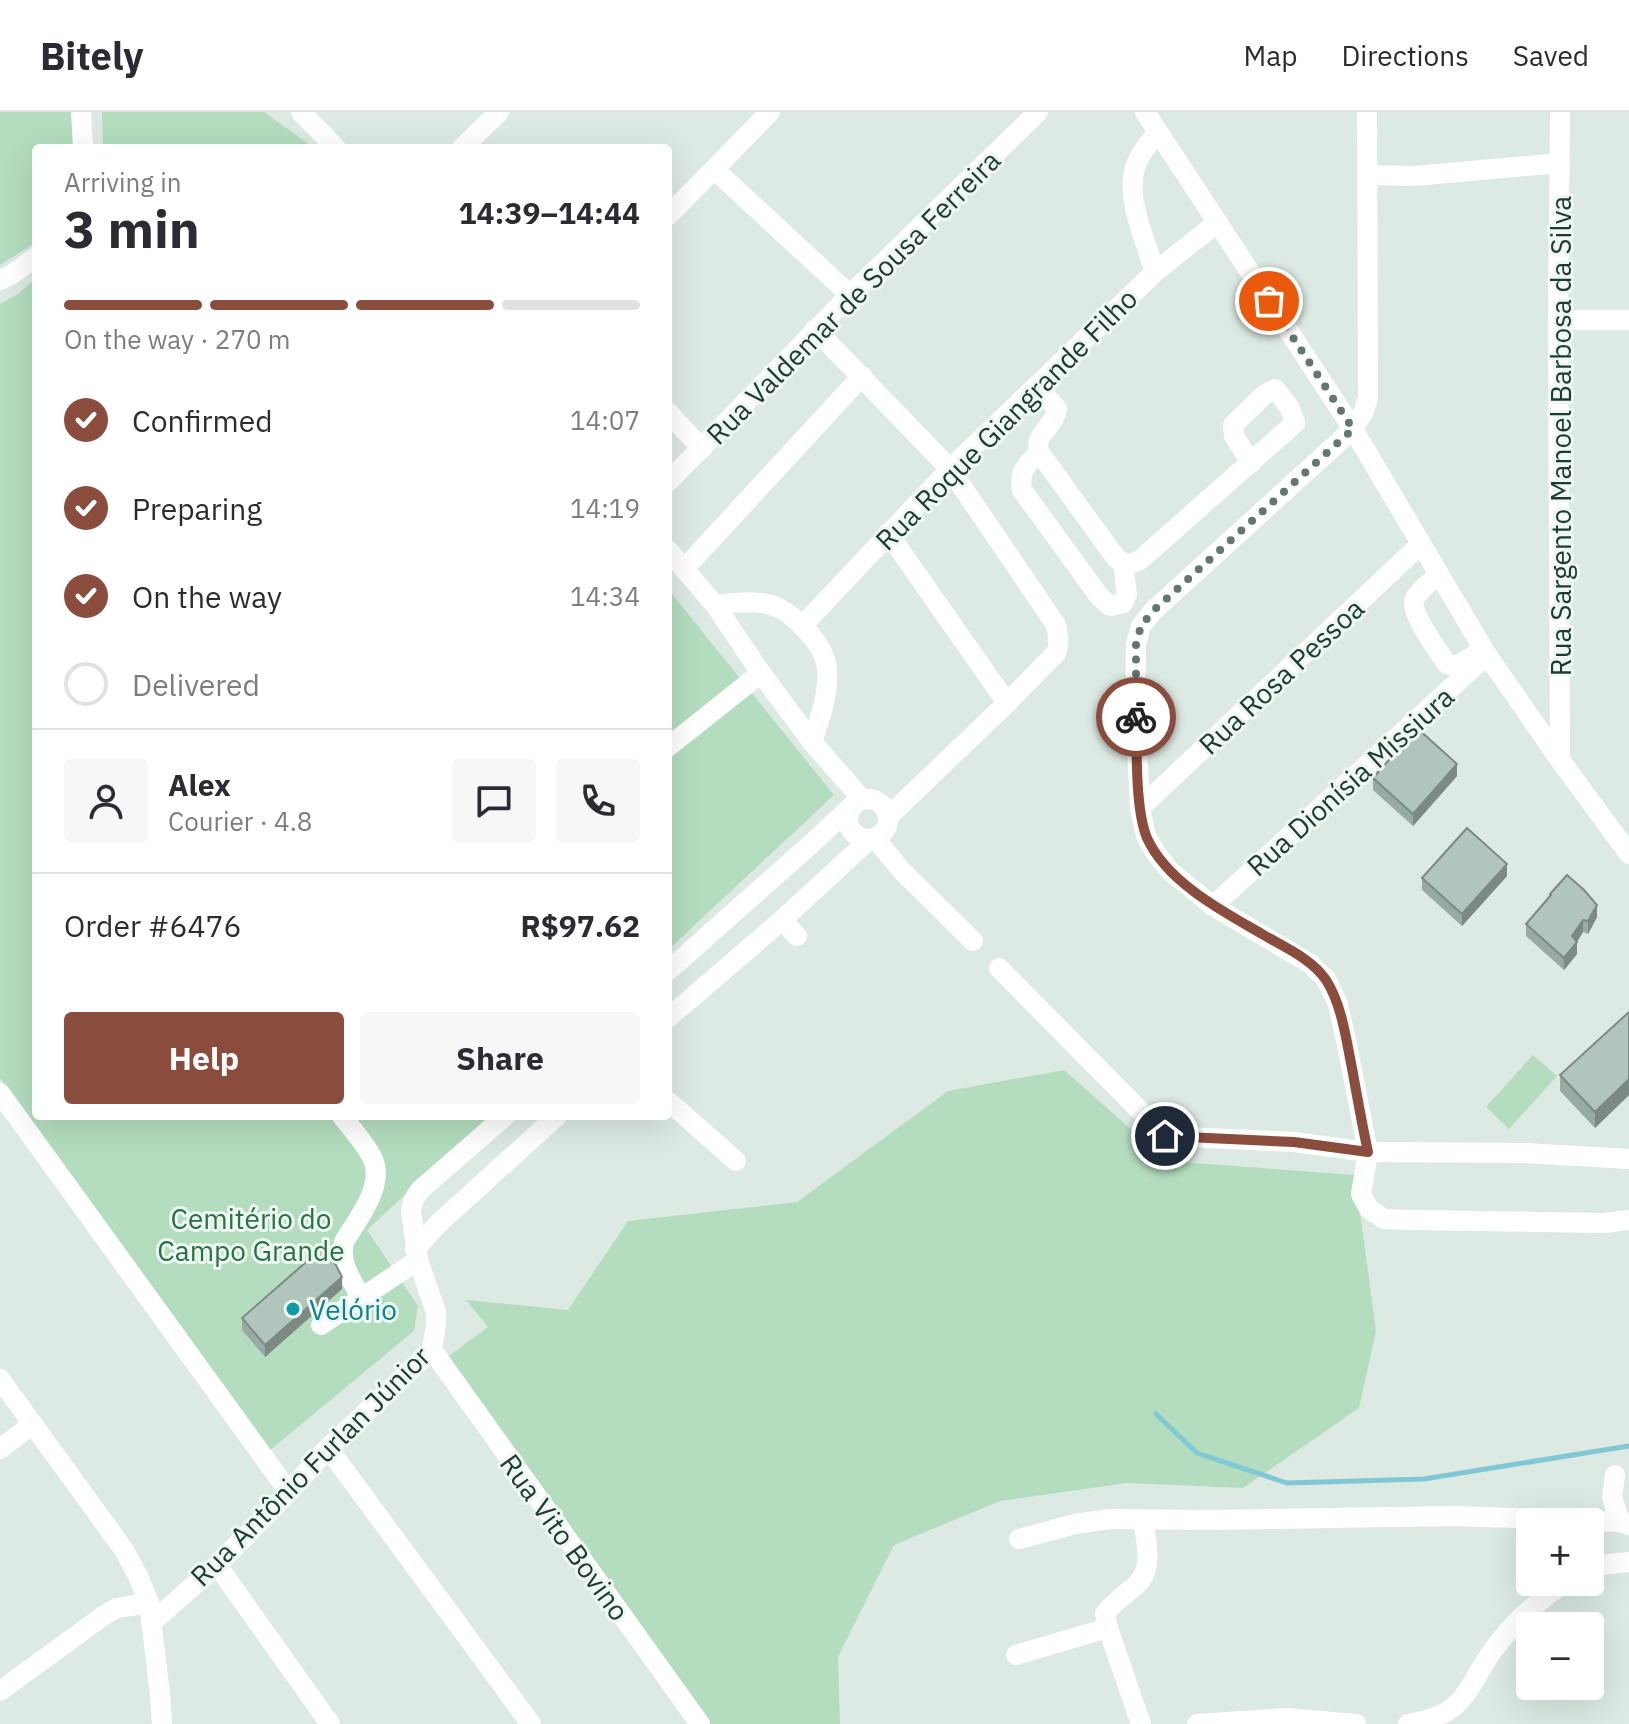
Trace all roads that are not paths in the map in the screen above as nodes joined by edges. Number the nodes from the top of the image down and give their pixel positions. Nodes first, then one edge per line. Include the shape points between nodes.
1 (81, 112) edge
2 (301, 112) edge
3 (499, 112) edge
4 (770, 112) edge
5 (1038, 112) edge
6 (1145, 112) edge
7 (1367, 112) edge
8 (1560, 112) edge
9 (1157, 133) junction
10 (83, 144) edge
11 (332, 144) edge
12 (466, 144) edge
13 (1560, 163) junction
14 (714, 169) junction
15 (1368, 175) junction
16 (672, 212) edge
17 (1218, 222) junction
18 (32, 263) edge
19 (1155, 272) junction
20 (0, 280) edge
21 (850, 295) junction
22 (1558, 320) junction
23 (1629, 320) edge
24 (815, 329) junction
25 (862, 376) junction
26 (1037, 386) junction
27 (672, 416) edge
28 (1353, 429) junction
29 (702, 449) junction
30 (1039, 452) junction
31 (1251, 463) dead end
32 (950, 469) junction
33 (672, 478) edge
34 (888, 533) junction
35 (1421, 544) junction
36 (672, 554) edge
37 (1123, 564) junction
38 (685, 568) junction
39 (1439, 574) junction
40 (715, 605) junction
41 (803, 625) junction
42 (1485, 652) junction
43 (761, 673) junction
44 (1007, 703) junction
45 (812, 742) junction
46 (672, 744) edge
47 (1560, 760) junction
48 (858, 802) junction
49 (1140, 808) junction
50 (889, 816) junction
51 (872, 839) junction
52 (1629, 854) edge
53 (1213, 906) junction
54 (782, 920) junction
55 (797, 936) dead end
56 (973, 941) dead end
57 (672, 967) edge
58 (999, 968) dead end
59 (672, 1015) edge
60 (0, 1093) edge
61 (672, 1105) edge
62 (345, 1120) edge
63 (500, 1120) edge
64 (553, 1120) edge
65 (1368, 1152) junction
66 (1629, 1159) edge
67 (736, 1161) dead end
68 (1629, 1220) edge
69 (416, 1254) junction
70 (361, 1297) junction
71 (321, 1325) dead end
72 (432, 1350) junction
73 (0, 1379) edge
74 (33, 1424) junction
75 (328, 1448) junction
76 (0, 1449) edge
77 (1615, 1475) dead end
78 (289, 1492) junction
79 (1143, 1520) junction
80 (1624, 1524) edge
81 (1019, 1539) dead end
82 (1629, 1562) edge
83 (217, 1565) junction
84 (1604, 1565) edge
85 (1547, 1596) edge
86 (150, 1613) junction
87 (1108, 1628) junction
88 (1016, 1655) dead end
89 (0, 1691) edge
90 (162, 1724) edge
91 (330, 1724) edge
92 (531, 1724) edge
93 (700, 1724) edge
94 (1141, 1724) edge
95 (1197, 1724) edge
96 (1356, 1724) edge
97 (1408, 1724) edge

1 - 10 street
2 - 11 street
3 - 12 street
4 - 14 street
5 - 21 street, Rua Valdemar de Sousa Ferreira
6 - 9 street
7 - 15 street
8 - 13 street, Rua Sargento Manoel Barbosa da Silva
9 - 17 street
9 - 19 street via 1142,153 1131,184
13 - 15 street
13 - 22 street, Rua Sargento Manoel Barbosa da Silva
14 - 16 street
14 - 21 street
15 - 28 street via 1368,398
17 - 19 street, Rua Roque Giangrande Filho
17 - 28 street
18 - 20 street
19 - 26 street, Rua Roque Giangrande Filho
21 - 24 street, Rua Valdemar de Sousa Ferreira
22 - 23 street
22 - 47 street, Rua Sargento Manoel Barbosa da Silva
24 - 25 street
24 - 29 street, Rua Valdemar de Sousa Ferreira
25 - 32 street
25 - 38 street
26 - 30 street via 1057,409 1055,420 1037,440
26 - 32 street, Rua Roque Giangrande Filho
27 - 29 street
28 - 35 street
28 - 49 street via 1141,626 1135,710
29 - 33 street, Rua Valdemar de Sousa Ferreira
30 - 37 street
30 - 37 street via 1023,469 1022,490 1110,606 1123,603 1127,594
31 - 37 street via 1140,560
32 - 34 street, Rua Roque Giangrande Filho
32 - 44 street via 1056,625 1056,653
34 - 41 street, Rua Roque Giangrande Filho
34 - 44 street
35 - 39 street
35 - 49 street, Rua Rosa Pessoa
36 - 38 street
38 - 40 street
39 - 42 street
39 - 42 street via 1416,596 1417,616 1451,666
40 - 41 street via 774,606
40 - 43 street
41 - 45 street via 827,666 823,711
42 - 47 street
42 - 53 street, Rua Dionísia Missiura
43 - 45 street
43 - 46 street
44 - 50 street
45 - 48 street
47 - 52 street
48 - 50 street via 879,802
48 - 51 street via 848,815 849,827
48 - 57 street
49 - 53 street via 1155,852
50 - 51 street via 883,833
51 - 54 street
51 - 56 street
53 - 65 street via 1309,963 1326,979 1338,1004
54 - 55 street
54 - 59 street
58 - 65 street via 1165,1136 1282,1141
60 - 78 street
61 - 67 street
62 - 70 street via 376,1171 376,1185 342,1252
63 - 69 street, Rua Antônio Furlan Júnior via 414,1199
64 - 69 street via 439,1223
65 - 66 street
65 - 68 street via 1361,1194 1369,1209 1384,1219
69 - 70 street
69 - 72 street, Rua Antônio Furlan Júnior via 436,1312
70 - 71 street
72 - 75 street, Rua Antônio Furlan Júnior
72 - 93 street, Rua Vito Bovino
73 - 74 street
74 - 76 street
74 - 86 street via 124,1550
75 - 78 street, Rua Antônio Furlan Júnior
75 - 92 street
77 - 80 street via 1612,1497
78 - 83 street, Rua Antônio Furlan Júnior
79 - 80 street via 1456,1516
79 - 81 street via 1075,1524
79 - 87 street via 1147,1571 1111,1604 1105,1614
82 - 84 street
83 - 86 street, Rua Antônio Furlan Júnior
83 - 91 street
85 - 97 street via 1494,1649 1459,1703 1428,1721
86 - 89 street via 117,1608
86 - 90 street
87 - 88 street
87 - 94 street
95 - 96 street via 1286,1718

